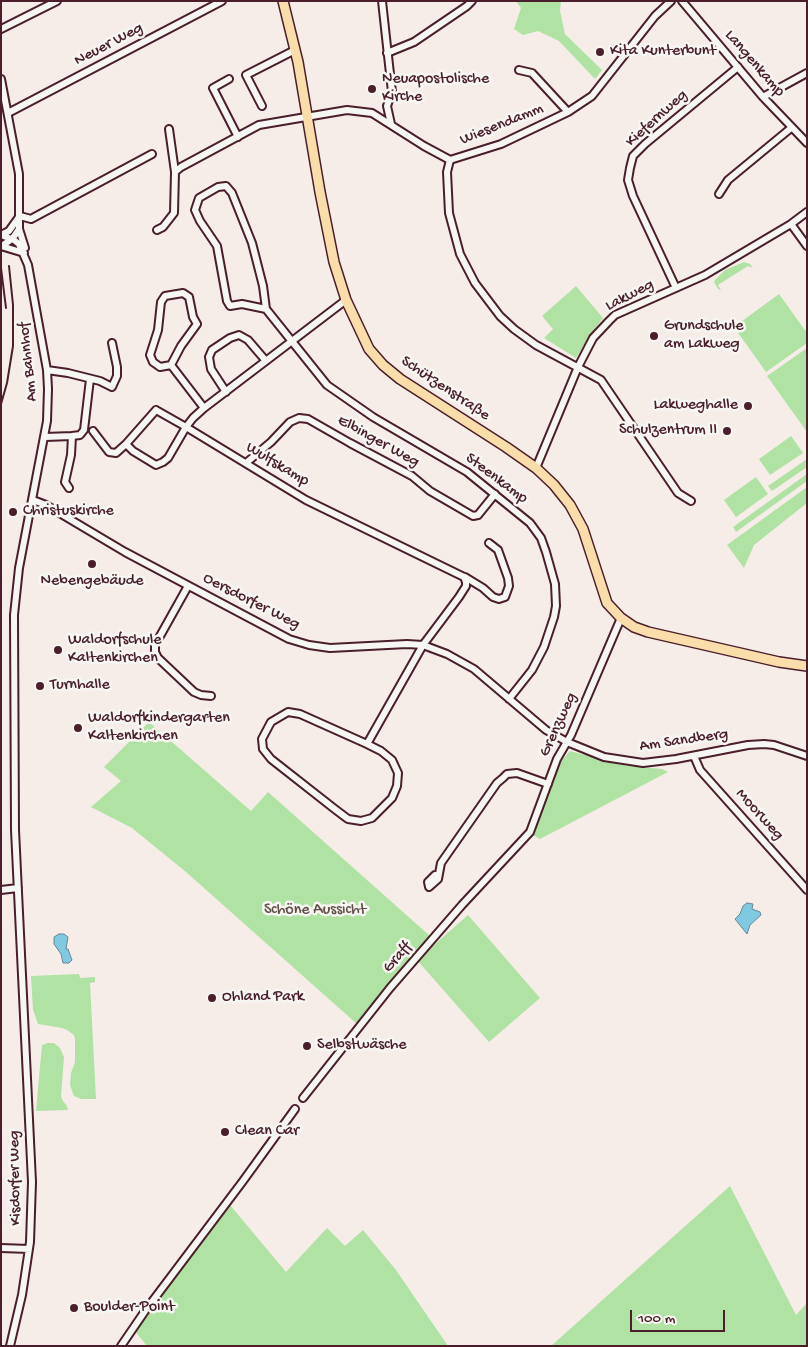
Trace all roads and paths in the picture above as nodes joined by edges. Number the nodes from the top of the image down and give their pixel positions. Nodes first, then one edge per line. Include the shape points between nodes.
1 (57, 1) edge
2 (222, 1) edge
3 (283, 1) edge
4 (382, 1) edge
5 (472, 1) edge
6 (671, 1) edge
7 (682, 1) edge
8 (1, 29) edge
9 (295, 50) junction
10 (387, 53) junction
11 (738, 67) junction
12 (518, 70) dead end
13 (807, 73) edge
14 (1, 79) edge
15 (229, 79) dead end
16 (764, 97) junction
17 (262, 106) dead end
18 (387, 106) junction
19 (568, 112) junction
20 (8, 113) junction
21 (372, 113) junction
22 (308, 117) junction
23 (391, 124) junction
24 (791, 128) junction
25 (169, 129) dead end
26 (238, 137) junction
27 (807, 143) edge
28 (152, 154) dead end
29 (450, 160) junction
30 (175, 172) junction
31 (718, 194) dead end
32 (807, 212) edge
33 (20, 216) junction
34 (791, 224) junction
35 (17, 227) junction
36 (157, 230) dead end
37 (1, 235) edge
38 (13, 239) junction
39 (2, 246) edge
40 (807, 246) edge
41 (21, 252) junction
42 (676, 288) junction
43 (346, 300) junction
44 (266, 309) junction
45 (292, 342) junction
46 (112, 343) dead end
47 (266, 361) junction
48 (172, 365) junction
49 (578, 367) junction
50 (47, 370) junction
51 (90, 379) junction
52 (226, 392) junction
53 (204, 408) junction
54 (186, 427) junction
55 (93, 431) dead end
56 (72, 436) junction
57 (44, 437) junction
58 (126, 444) junction
59 (246, 463) junction
60 (536, 468) junction
61 (69, 488) dead end
62 (495, 494) junction
63 (33, 500) junction
64 (691, 501) dead end
65 (489, 543) dead end
66 (464, 577) junction
67 (188, 586) junction
68 (621, 618) junction
69 (423, 645) junction
70 (807, 666) edge
71 (211, 696) dead end
72 (509, 699) junction
73 (567, 742) junction
74 (367, 744) junction
75 (694, 756) junction
76 (807, 756) edge
77 (548, 784) junction
78 (522, 842) joint
79 (437, 876) dead end
80 (18, 888) junction
81 (1, 890) edge
82 (807, 890) edge
83 (303, 1098) dead end
84 (294, 1109) dead end
85 (1, 1248) edge
86 (29, 1249) junction
87 (10, 1346) edge
88 (120, 1346) edge

1 - 8 street
2 - 20 street, Neuer Weg
3 - 9 main road, Schützenstraße
4 - 10 street
5 - 10 street via 414,42
6 - 19 street, Wiesendamm via 654,16 592,96
7 - 11 street, Langenkamp
9 - 17 street via 246,75
9 - 22 main road, Schützenstraße
10 - 18 street via 392,92
11 - 16 street, Langenkamp
11 - 42 street, Kiefernweg via 633,156 628,180 633,196
12 - 19 street via 532,73
13 - 16 street
14 - 20 street
15 - 26 street via 213,88
16 - 24 street, Langenkamp
18 - 21 street
18 - 23 street
19 - 29 street, Wiesendamm via 501,144
20 - 33 street via 19,174
21 - 22 street, Wiesendamm via 347,110
21 - 23 street, Wiesendamm
22 - 26 street, Wiesendamm via 259,125
22 - 43 main road, Schützenstraße via 333,257
23 - 29 street, Wiesendamm
24 - 27 street, Langenkamp
24 - 31 street via 728,180
25 - 30 street
26 - 30 street, Wiesendamm
28 - 33 street via 31,219
29 - 49 street via 449,213 460,254 475,284 514,330
30 - 36 street via 174,213
32 - 34 street, Lakweg
33 - 35 street
34 - 40 street
34 - 42 street, Lakweg via 705,275
35 - 37 street
35 - 38 street
35 - 41 street, Am Bahnhof via 25,247
37 - 38 street
38 - 39 street
38 - 41 street, Am Bahnhof
39 - 41 street
41 - 50 street, Am Bahnhof via 33,290
42 - 49 street, Lakweg via 615,315 593,338
43 - 45 street
43 - 60 main road, Schützenstraße via 369,349 383,365
44 - 44 street via 252,243 232,193 226,186 218,187 199,198 195,207 217,246 226,301 230,306 242,304
44 - 45 street, Steenkamp
45 - 47 street
45 - 62 street, Steenkamp via 327,385 373,417 468,472
46 - 51 street via 117,366 112,387
47 - 52 street
47 - 52 street via 248,340 239,335 212,350 210,369
48 - 48 street via 180,346 197,324 189,297 183,293 166,296 161,302 158,330 150,355 160,368
48 - 53 street
49 - 60 street, Lakweg
49 - 64 street via 601,380 678,493
50 - 51 street
50 - 57 street, Am Bahnhof
51 - 56 street via 84,430
52 - 53 street
53 - 54 street
54 - 58 street, Wulfskamp via 156,410
54 - 58 street via 168,458 156,465
54 - 59 street, Wulfskamp
55 - 58 street via 109,452 116,453
56 - 57 street
56 - 61 street via 65,482
57 - 63 street, Am Bahnhof
59 - 62 street, Elbinger Weg via 290,422 308,419 412,476 430,491 473,516 478,515
59 - 66 street, Wulfskamp via 306,500
60 - 68 main road, Schützenstraße via 570,505 583,529 607,603
62 - 72 street, Steenkamp via 530,522 546,552 555,584 556,606 548,638 532,670
63 - 67 street, Oersdorfer Weg
63 - 80 street, Kisdorfer Weg via 19,568 14,615
65 - 66 street, Wulfskamp via 498,550 508,578 505,597 493,597
66 - 69 street via 466,586
67 - 69 street, Oersdorfer Weg via 274,632 309,645 330,648
67 - 71 street via 155,645 155,652 194,692
68 - 70 main road via 648,632
68 - 73 street, Grenzweg
69 - 72 street, Oersdorfer Weg via 469,666
69 - 74 street
72 - 73 street, Oersdorfer Weg via 546,730
73 - 75 street, Am Sandberg via 604,757 642,763
73 - 77 street, Grenzweg
74 - 74 street via 392,760 398,773 398,786 383,808 372,818 361,821 342,815 270,759 262,738 271,722 288,712 300,714
75 - 76 street, Am Sandberg via 764,744
75 - 82 street, Moorweg via 700,770
77 - 78 street, Grenzweg via 533,825
77 - 79 street via 517,773 507,774 497,783 441,863
78 - 83 street, Graff via 425,947
80 - 81 street
80 - 86 street, Kisdorfer Weg via 32,1182
84 - 88 street
85 - 86 street
86 - 87 street, Kisdorfer Weg

